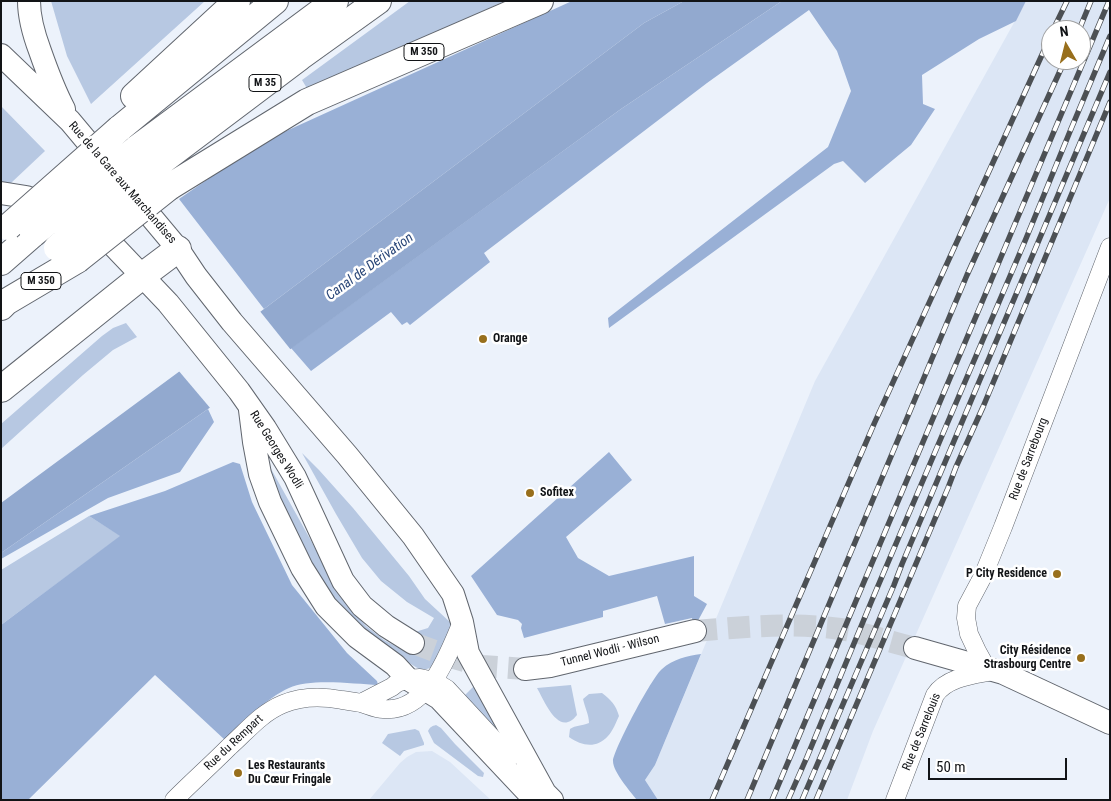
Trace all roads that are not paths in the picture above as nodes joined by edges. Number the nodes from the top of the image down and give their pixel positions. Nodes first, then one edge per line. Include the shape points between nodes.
1 (29, 1) edge
2 (237, 1) edge
3 (274, 1) edge
4 (335, 1) edge
5 (378, 1) edge
6 (540, 1) edge
7 (1, 55) edge
8 (70, 121) junction
9 (114, 124) junction
10 (153, 168) junction
11 (1, 193) edge
12 (4, 225) edge
13 (1110, 247) edge
14 (178, 249) junction
15 (1, 262) edge
16 (142, 276) junction
17 (4, 305) edge
18 (270, 366) joint
19 (1, 389) edge
20 (244, 399) junction
21 (462, 622) junction
22 (695, 631) tunnel mouth
23 (413, 643) tunnel mouth
24 (915, 648) tunnel mouth
25 (525, 668) tunnel mouth
26 (986, 669) junction
27 (423, 683) junction
28 (361, 703) junction
29 (1109, 721) edge
30 (544, 797) edge
31 (174, 800) edge
32 (895, 800) edge

1 - 8 main road via 35,38 49,78
2 - 9 highway
3 - 9 highway
4 - 10 highway, M 35
5 - 10 highway, M 35
6 - 10 highway, M 350
7 - 8 main road, Rue de la Gare aux Marchandises
8 - 14 main road, Rue de la Gare aux Marchandises
9 - 12 highway, bridge
10 - 15 highway, M 35, bridge via 33,234
10 - 17 highway, M 35, bridge via 67,254
11 - 16 main road via 26,197 74,216 108,240
13 - 26 street, Rue de Sarrebourg via 1003,527 967,606 969,634
14 - 16 highway
14 - 18 main road, Rue de la Gare aux Marchandises via 232,322
16 - 19 highway
16 - 20 main road via 168,303
18 - 21 main road, Rue Georges Wodli via 413,536 453,594
20 - 23 main road, Rue Georges Wodli via 295,477 343,581 362,606
20 - 27 main road, Rue Georges Wodli via 260,474 302,568 326,606 357,637
21 - 27 street via 449,654
21 - 30 main road, Rue Georges Wodli via 468,653
22 - 25 main road, Tunnel Wodli - Wilson via 550,666
24 - 26 main road
26 - 29 main road
26 - 32 street, Rue de Sarrelouis via 952,681 938,690
27 - 28 street via 397,683
27 - 28 street, Rue du Rempart via 415,700 407,705 381,709
27 - 30 main road, Rue Georges Wodli
28 - 31 street, Rue du Rempart via 312,697 281,705 257,720

